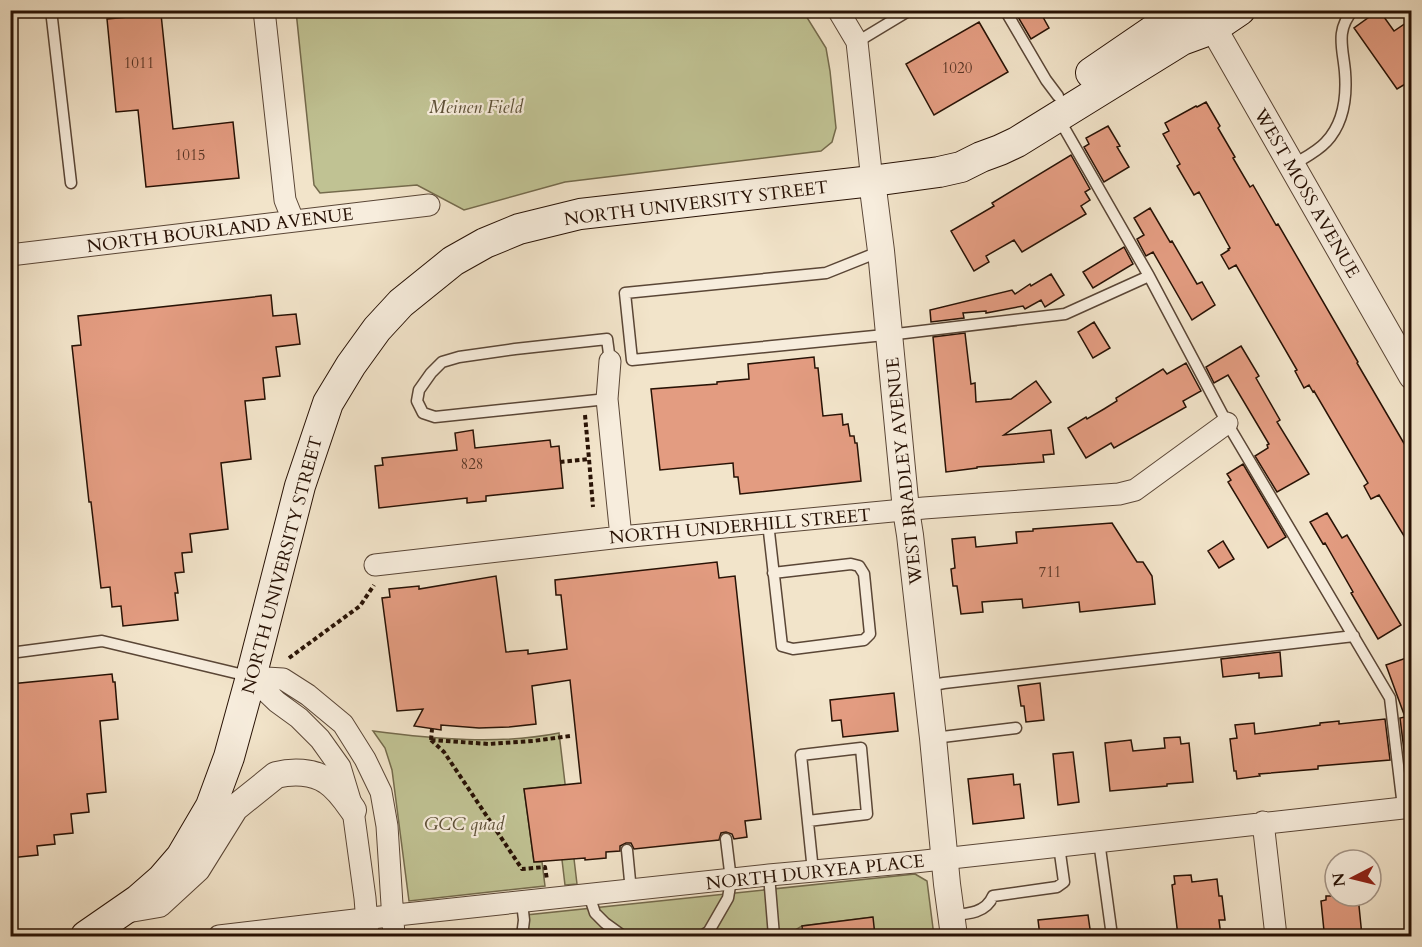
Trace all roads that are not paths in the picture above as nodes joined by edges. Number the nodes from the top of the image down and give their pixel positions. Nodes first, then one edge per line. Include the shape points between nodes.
1 (51, 10) edge
2 (264, 10) edge
3 (838, 10) edge
4 (910, 10) edge
5 (1005, 10) edge
6 (1183, 10) edge
7 (1240, 10) edge
8 (1353, 10) edge
9 (1208, 20) edge
10 (857, 42) junction
11 (1058, 106) junction
12 (1291, 166) junction
13 (872, 181) junction
14 (71, 183) dead end
15 (429, 205) dead end
16 (293, 220) junction
17 (881, 251) junction
18 (11, 253) edge
19 (1149, 276) junction
20 (889, 334) junction
21 (610, 361) joint
22 (1412, 376) edge
23 (607, 399) junction
24 (1227, 423) junction
25 (906, 510) junction
26 (768, 523) junction
27 (621, 537) junction
28 (375, 566) road end
29 (773, 573) junction
30 (1354, 636) junction
31 (10, 653) edge
32 (251, 677) junction
33 (928, 686) junction
34 (1016, 728) dead end
35 (933, 738) junction
36 (1407, 807) edge
37 (353, 810) junction
38 (808, 821) junction
39 (1263, 822) junction
40 (726, 839) dead end
41 (1099, 841) junction
42 (1059, 846) junction
43 (627, 850) dead end
44 (945, 859) junction
45 (813, 871) junction
46 (769, 875) junction
47 (731, 880) junction
48 (632, 891) junction
49 (589, 896) junction
50 (522, 903) junction
51 (124, 910) junction
52 (394, 926) edge
53 (953, 926) edge
54 (368, 928) edge
55 (86, 936) edge
56 (224, 936) edge
57 (522, 936) edge
58 (623, 936) edge
59 (702, 936) edge
60 (774, 936) edge
61 (1112, 936) edge
62 (1275, 936) edge

1 - 14 lane
2 - 16 street via 285,200
3 - 10 street, WEST BRADLEY AVENUE
4 - 10 lane
5 - 11 lane
6 - 11 main road, NORTH UNIVERSITY STREET
7 - 9 main road, NORTH UNIVERSITY STREET
8 - 12 lane via 1345,19 1340,39 1346,103 1338,126 1326,143
9 - 11 main road, NORTH UNIVERSITY STREET via 1182,40
9 - 12 street, WEST MOSS AVENUE
10 - 13 street, WEST BRADLEY AVENUE
11 - 13 main road, NORTH UNIVERSITY STREET via 1017,142 961,167
11 - 19 lane
12 - 22 street, WEST MOSS AVENUE
13 - 17 street, WEST BRADLEY AVENUE
13 - 32 main road, NORTH UNIVERSITY STREET via 580,214 519,230 449,264 401,303 377,329 328,404 300,486
15 - 16 street, NORTH BOURLAND AVENUE
16 - 18 street, NORTH BOURLAND AVENUE
17 - 20 street, WEST BRADLEY AVENUE
17 - 20 lane via 826,273 625,293 632,360
19 - 20 lane via 1065,314
19 - 24 lane
20 - 25 street, WEST BRADLEY AVENUE
21 - 23 street
21 - 23 lane via 607,339 459,357 436,368 419,390 417,401 423,413 435,417
23 - 27 street
24 - 25 street, NORTH UNDERHILL STREET via 1135,490
24 - 30 lane
25 - 26 street, NORTH UNDERHILL STREET
25 - 33 street, WEST BRADLEY AVENUE
26 - 27 street, NORTH UNDERHILL STREET
26 - 29 lane
27 - 28 street, NORTH UNDERHILL STREET
29 - 29 lane via 782,646 793,649 864,640 870,634 864,574 859,566
30 - 33 lane
30 - 36 lane via 1390,698
31 - 32 lane via 102,641
32 - 37 street via 320,739 340,767
32 - 51 main road, NORTH UNIVERSITY STREET via 211,806 181,857 162,879
32 - 52 street via 284,679 308,694 343,724 365,759 381,792 387,826
33 - 35 street, WEST BRADLEY AVENUE
34 - 35 lane
35 - 44 street, WEST BRADLEY AVENUE
36 - 39 street, NORTH DURYEA PLACE
37 - 51 street via 327,780 304,772 276,775 235,808 197,869 159,904
37 - 54 street
38 - 38 lane via 801,755 861,748 867,814
38 - 45 lane
39 - 41 street, NORTH DURYEA PLACE
39 - 62 street
40 - 47 lane
41 - 42 street, NORTH DURYEA PLACE
41 - 61 lane
42 - 44 street, NORTH DURYEA PLACE
42 - 53 lane via 1064,882 1057,887 993,896 990,903
43 - 48 lane
44 - 45 street, NORTH DURYEA PLACE
44 - 53 street, WEST BRADLEY AVENUE
45 - 46 street, NORTH DURYEA PLACE
46 - 47 street, NORTH DURYEA PLACE
46 - 60 lane
47 - 48 street, NORTH DURYEA PLACE
47 - 59 lane via 728,898
48 - 49 street, NORTH DURYEA PLACE
49 - 50 street, NORTH DURYEA PLACE
49 - 58 lane via 595,913
50 - 52 street, NORTH DURYEA PLACE
50 - 57 lane
51 - 55 main road, NORTH UNIVERSITY STREET
52 - 54 street, NORTH DURYEA PLACE
54 - 56 street, NORTH DURYEA PLACE

